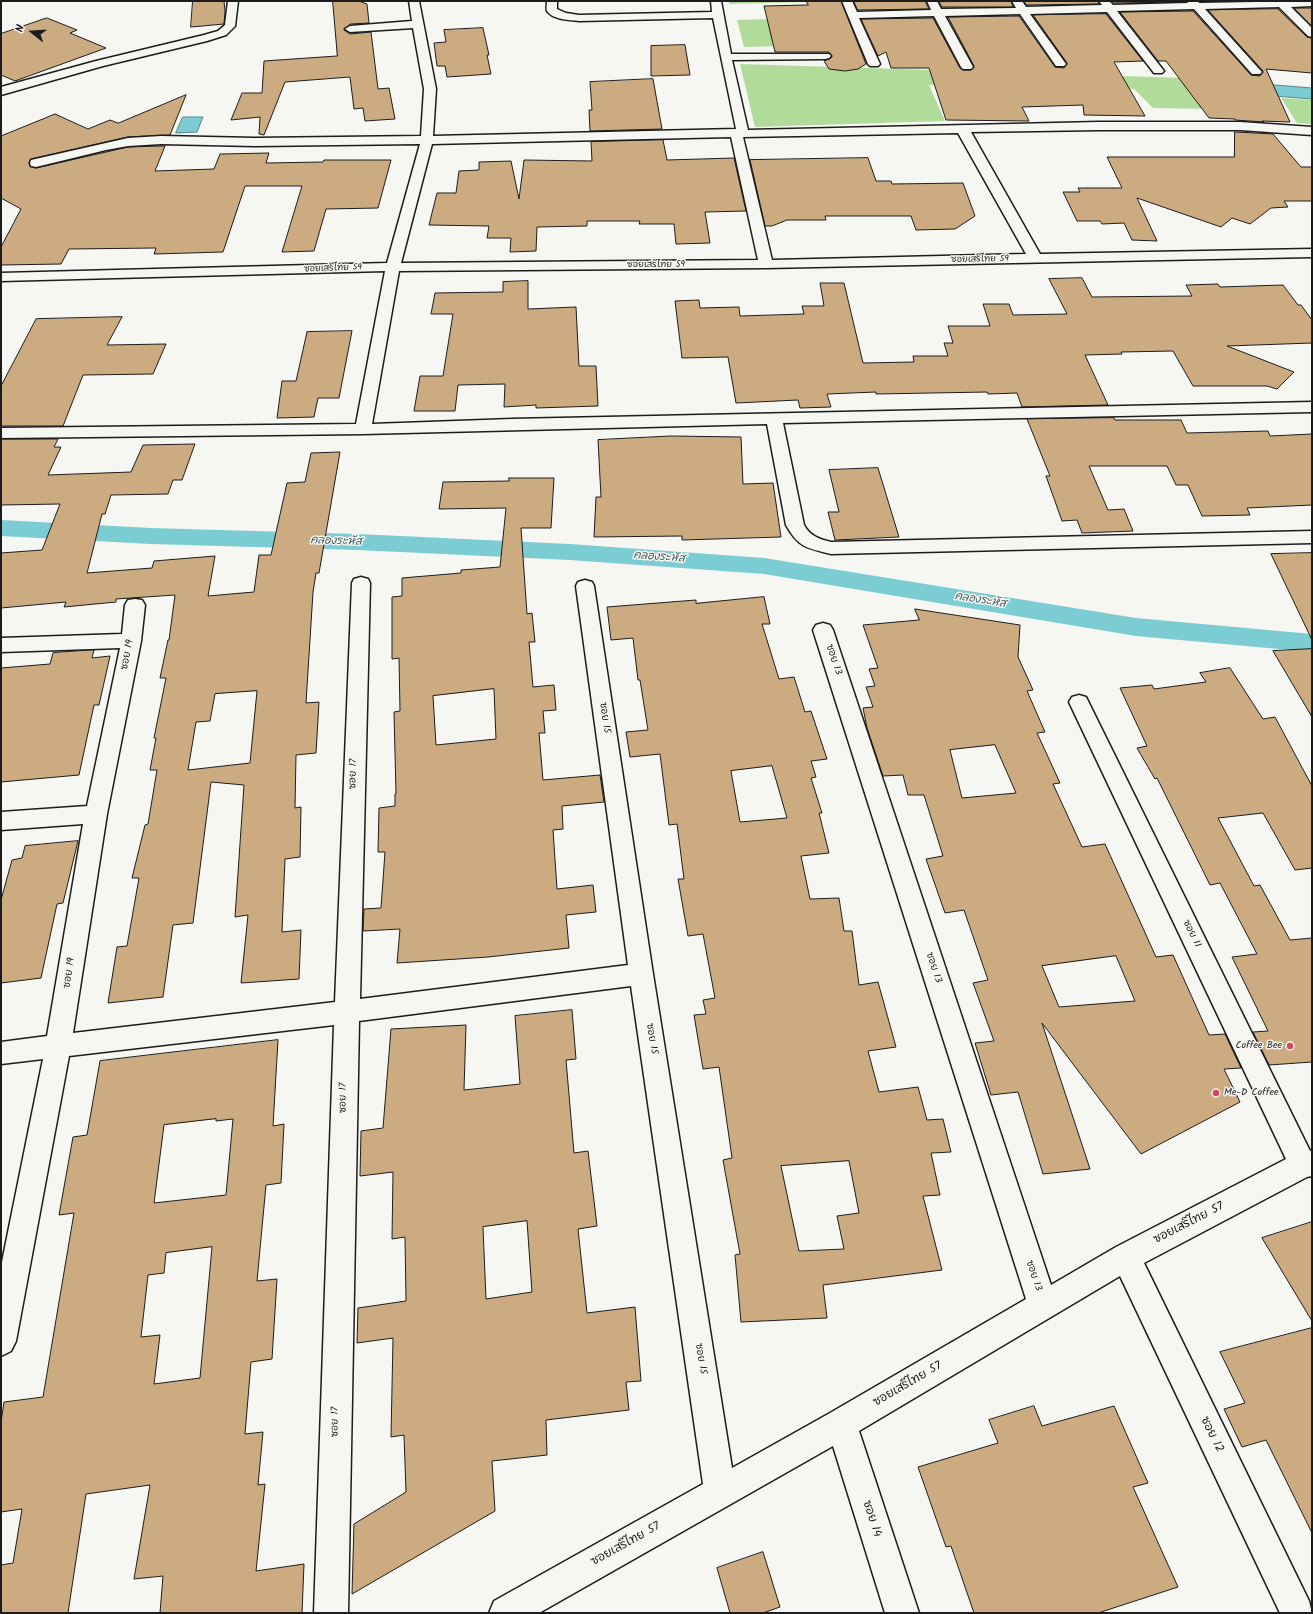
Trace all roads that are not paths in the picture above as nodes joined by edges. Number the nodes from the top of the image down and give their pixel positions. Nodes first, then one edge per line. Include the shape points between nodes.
1 (233, 1) edge
2 (414, 1) edge
3 (552, 1) edge
4 (716, 1) edge
5 (847, 1) edge
6 (932, 1) edge
7 (1016, 1) edge
8 (1281, 3) edge
9 (1312, 3) edge
10 (1195, 4) edge
11 (1107, 5) edge
12 (1023, 11) junction
13 (938, 14) junction
14 (718, 15) junction
15 (853, 15) junction
16 (417, 24) junction
17 (350, 29) dead end
18 (1312, 34) edge
19 (825, 56) dead end
20 (726, 57) junction
21 (874, 64) dead end
22 (1060, 64) dead end
23 (967, 67) dead end
24 (1158, 71) dead end
25 (1256, 72) dead end
26 (1, 91) edge
27 (962, 128) junction
28 (1312, 131) edge
29 (740, 133) junction
30 (427, 140) junction
31 (36, 163) dead end
32 (1312, 253) edge
33 (1036, 259) junction
34 (766, 264) junction
35 (393, 267) junction
36 (1, 277) edge
37 (1312, 407) edge
38 (774, 419) junction
39 (363, 429) junction
40 (1, 433) edge
41 (1312, 537) edge
42 (361, 584) dead end
43 (585, 586) dead end
44 (135, 605) dead end
45 (823, 630) dead end
46 (131, 641) junction
47 (1, 645) edge
48 (1079, 702) dead end
49 (96, 814) junction
50 (1, 821) edge
51 (640, 974) junction
52 (347, 1012) junction
53 (58, 1046) junction
54 (1, 1053) edge
55 (1308, 1164) edge
56 (1126, 1257) junction
57 (1043, 1306) junction
58 (1, 1341) edge
59 (841, 1424) junction
60 (720, 1492) junction
61 (508, 1612) edge
62 (331, 1613) edge
63 (902, 1613) edge
64 (1296, 1613) edge

1 - 26 street via 230,26 222,33
2 - 16 street
3 - 14 street via 552,10 564,16 579,18
4 - 14 street
5 - 15 street
6 - 13 street
7 - 12 street
8 - 9 street
8 - 10 street
8 - 18 street
10 - 11 street
10 - 25 street
11 - 12 street
11 - 24 street
12 - 13 street
12 - 22 street
13 - 15 street
13 - 23 street
14 - 20 street
15 - 21 street
16 - 17 street
16 - 30 street via 430,89
19 - 20 street
20 - 29 street
27 - 28 street via 1223,125
27 - 29 street
27 - 33 street
29 - 30 street
29 - 34 street
30 - 31 street via 161,140 128,142 78,151
30 - 35 street
32 - 33 street, ซอยเสรีไทย 59
33 - 34 street, ซอยเสรีไทย 59
34 - 35 street, ซอยเสรีไทย 59
35 - 36 street, ซอยเสรีไทย 59
35 - 39 street
37 - 38 street
38 - 39 street
38 - 41 street via 795,525 800,534 811,543 831,548
39 - 40 street
42 - 52 street, ซอย 17
43 - 51 street, ซอย 15
44 - 46 street, ซอย 19
45 - 57 street, ซอย 13
46 - 47 street
46 - 49 street, ซอย 19
48 - 55 street, ซอย 11
49 - 50 street
49 - 53 street, ซอย 19
51 - 52 street
51 - 60 street, ซอย 15
52 - 53 street
52 - 62 street, ซอย 17
53 - 54 street
53 - 58 street, ซอย 19
55 - 56 street, ซอยเสรีไทย 57
56 - 57 street, ซอยเสรีไทย 57
56 - 64 street, ซอย 12
57 - 59 street, ซอยเสรีไทย 57
59 - 60 street, ซอยเสรีไทย 57
59 - 63 street, ซอย 14
60 - 61 street, ซอยเสรีไทย 57

